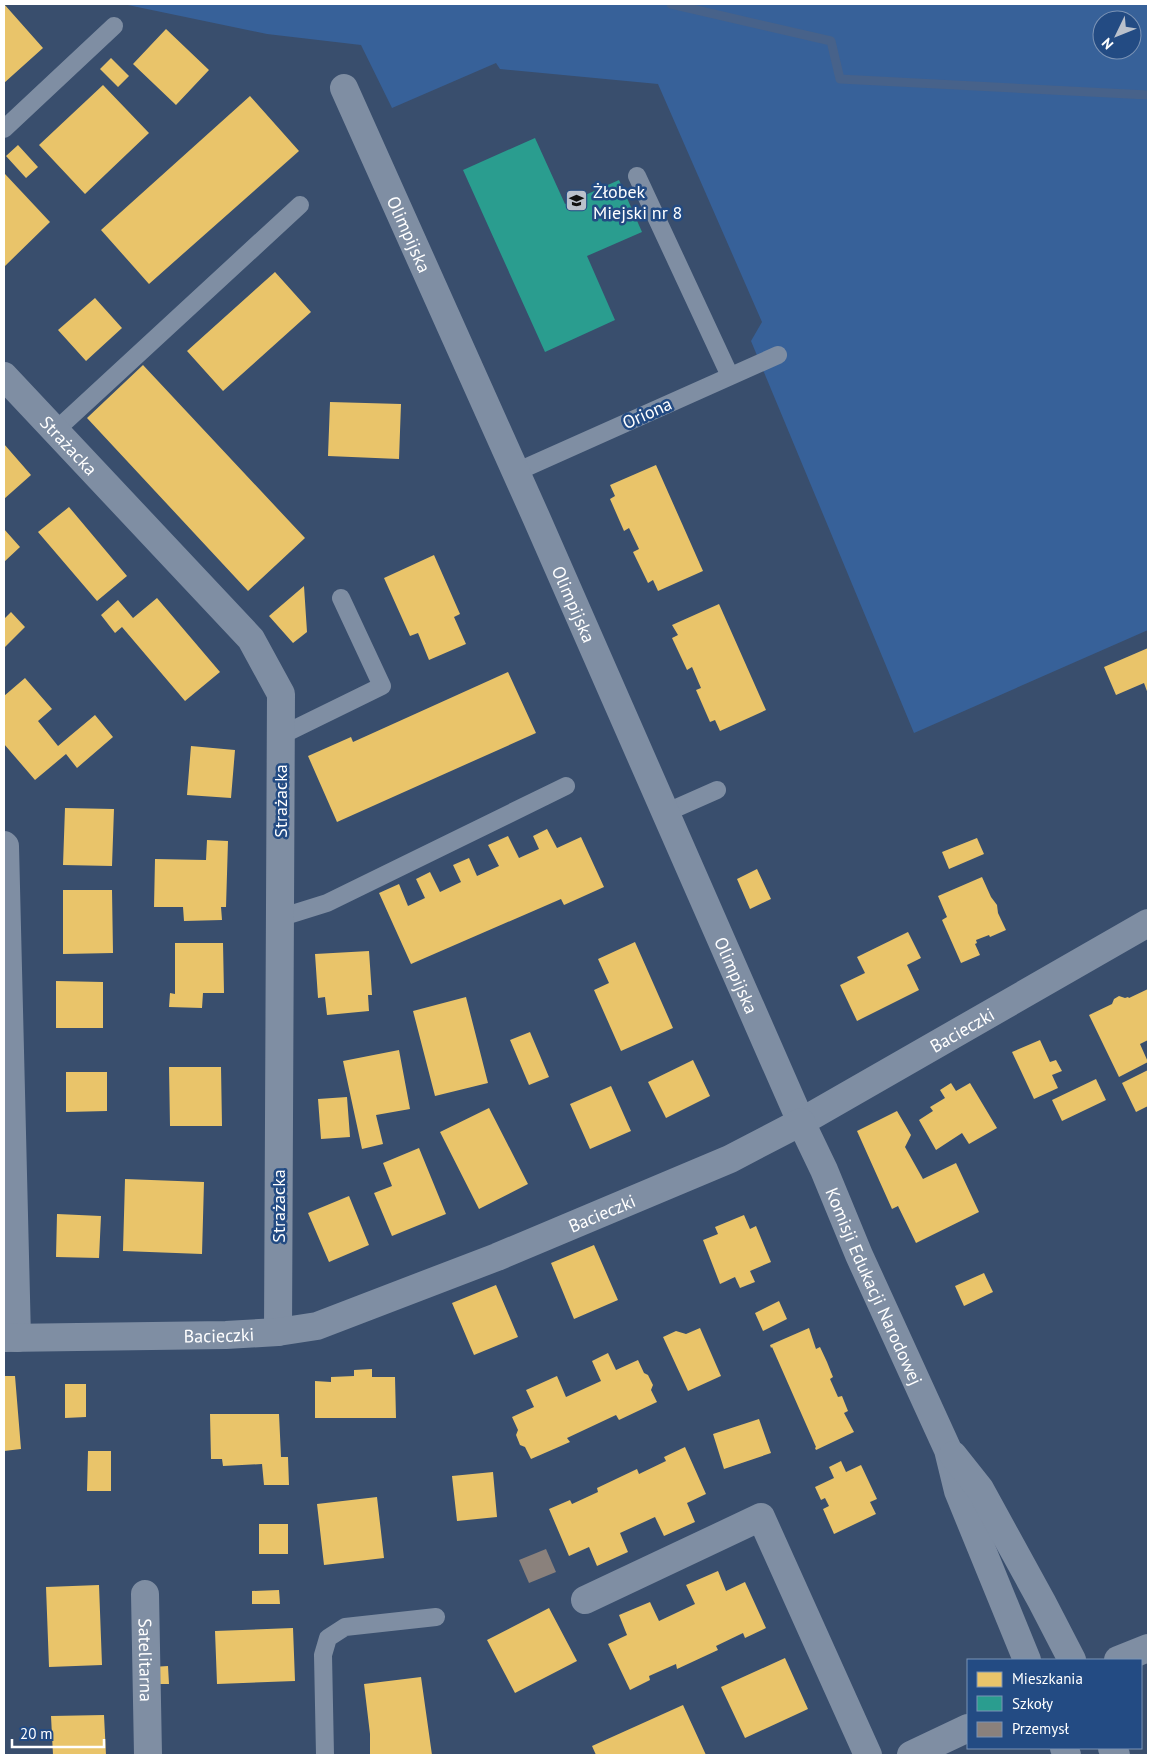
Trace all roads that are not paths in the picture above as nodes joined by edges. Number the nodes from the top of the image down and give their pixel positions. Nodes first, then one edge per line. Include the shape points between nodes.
1 (114, 26) dead end
2 (344, 88) dead end
3 (4, 129) edge
4 (637, 176) dead end
5 (300, 205) dead end
6 (778, 355) dead end
7 (4, 376) edge
8 (730, 376) junction
9 (55, 431) junction
10 (516, 472) junction
11 (341, 598) dead end
12 (280, 736) junction
13 (566, 786) dead end
14 (717, 790) dead end
15 (665, 813) junction
16 (4, 845) edge
17 (279, 918) junction
18 (1148, 923) edge
19 (801, 1122) junction
20 (278, 1332) junction
21 (10, 1338) edge
22 (948, 1450) junction
23 (145, 1594) dead end
24 (585, 1600) dead end
25 (436, 1617) dead end
26 (1148, 1648) edge
27 (1027, 1659) edge
28 (1071, 1659) edge
29 (1120, 1659) edge
30 (967, 1728) edge
31 (148, 1755) edge
32 (325, 1755) edge
33 (868, 1755) edge
34 (911, 1755) edge

1 - 3 lane
2 - 10 street, Olimpijska
4 - 8 lane
5 - 9 lane
6 - 8 lane, Oriona
7 - 9 street, Strażacka
8 - 10 lane, Oriona
9 - 12 street, Strażacka via 251,640 281,694
10 - 15 street, Olimpijska
11 - 12 lane via 382,686
12 - 17 street, Strażacka
13 - 17 lane via 326,903
14 - 15 lane
15 - 19 street, Olimpijska
16 - 21 street
17 - 20 street, Strażacka
18 - 19 street, Bacieczki
19 - 20 street, Bacieczki via 730,1160 497,1257 317,1326
19 - 22 street, Komisji Edukacji Narodowej
20 - 21 street, Bacieczki
22 - 27 street, Komisji Edukacji Narodowej via 958,1491
22 - 28 street, Komisji Edukacji Narodowej via 980,1489
23 - 31 street, Satelitarna
24 - 33 street via 761,1517
25 - 32 lane via 346,1627 328,1638 323,1655
26 - 29 street
30 - 34 street

